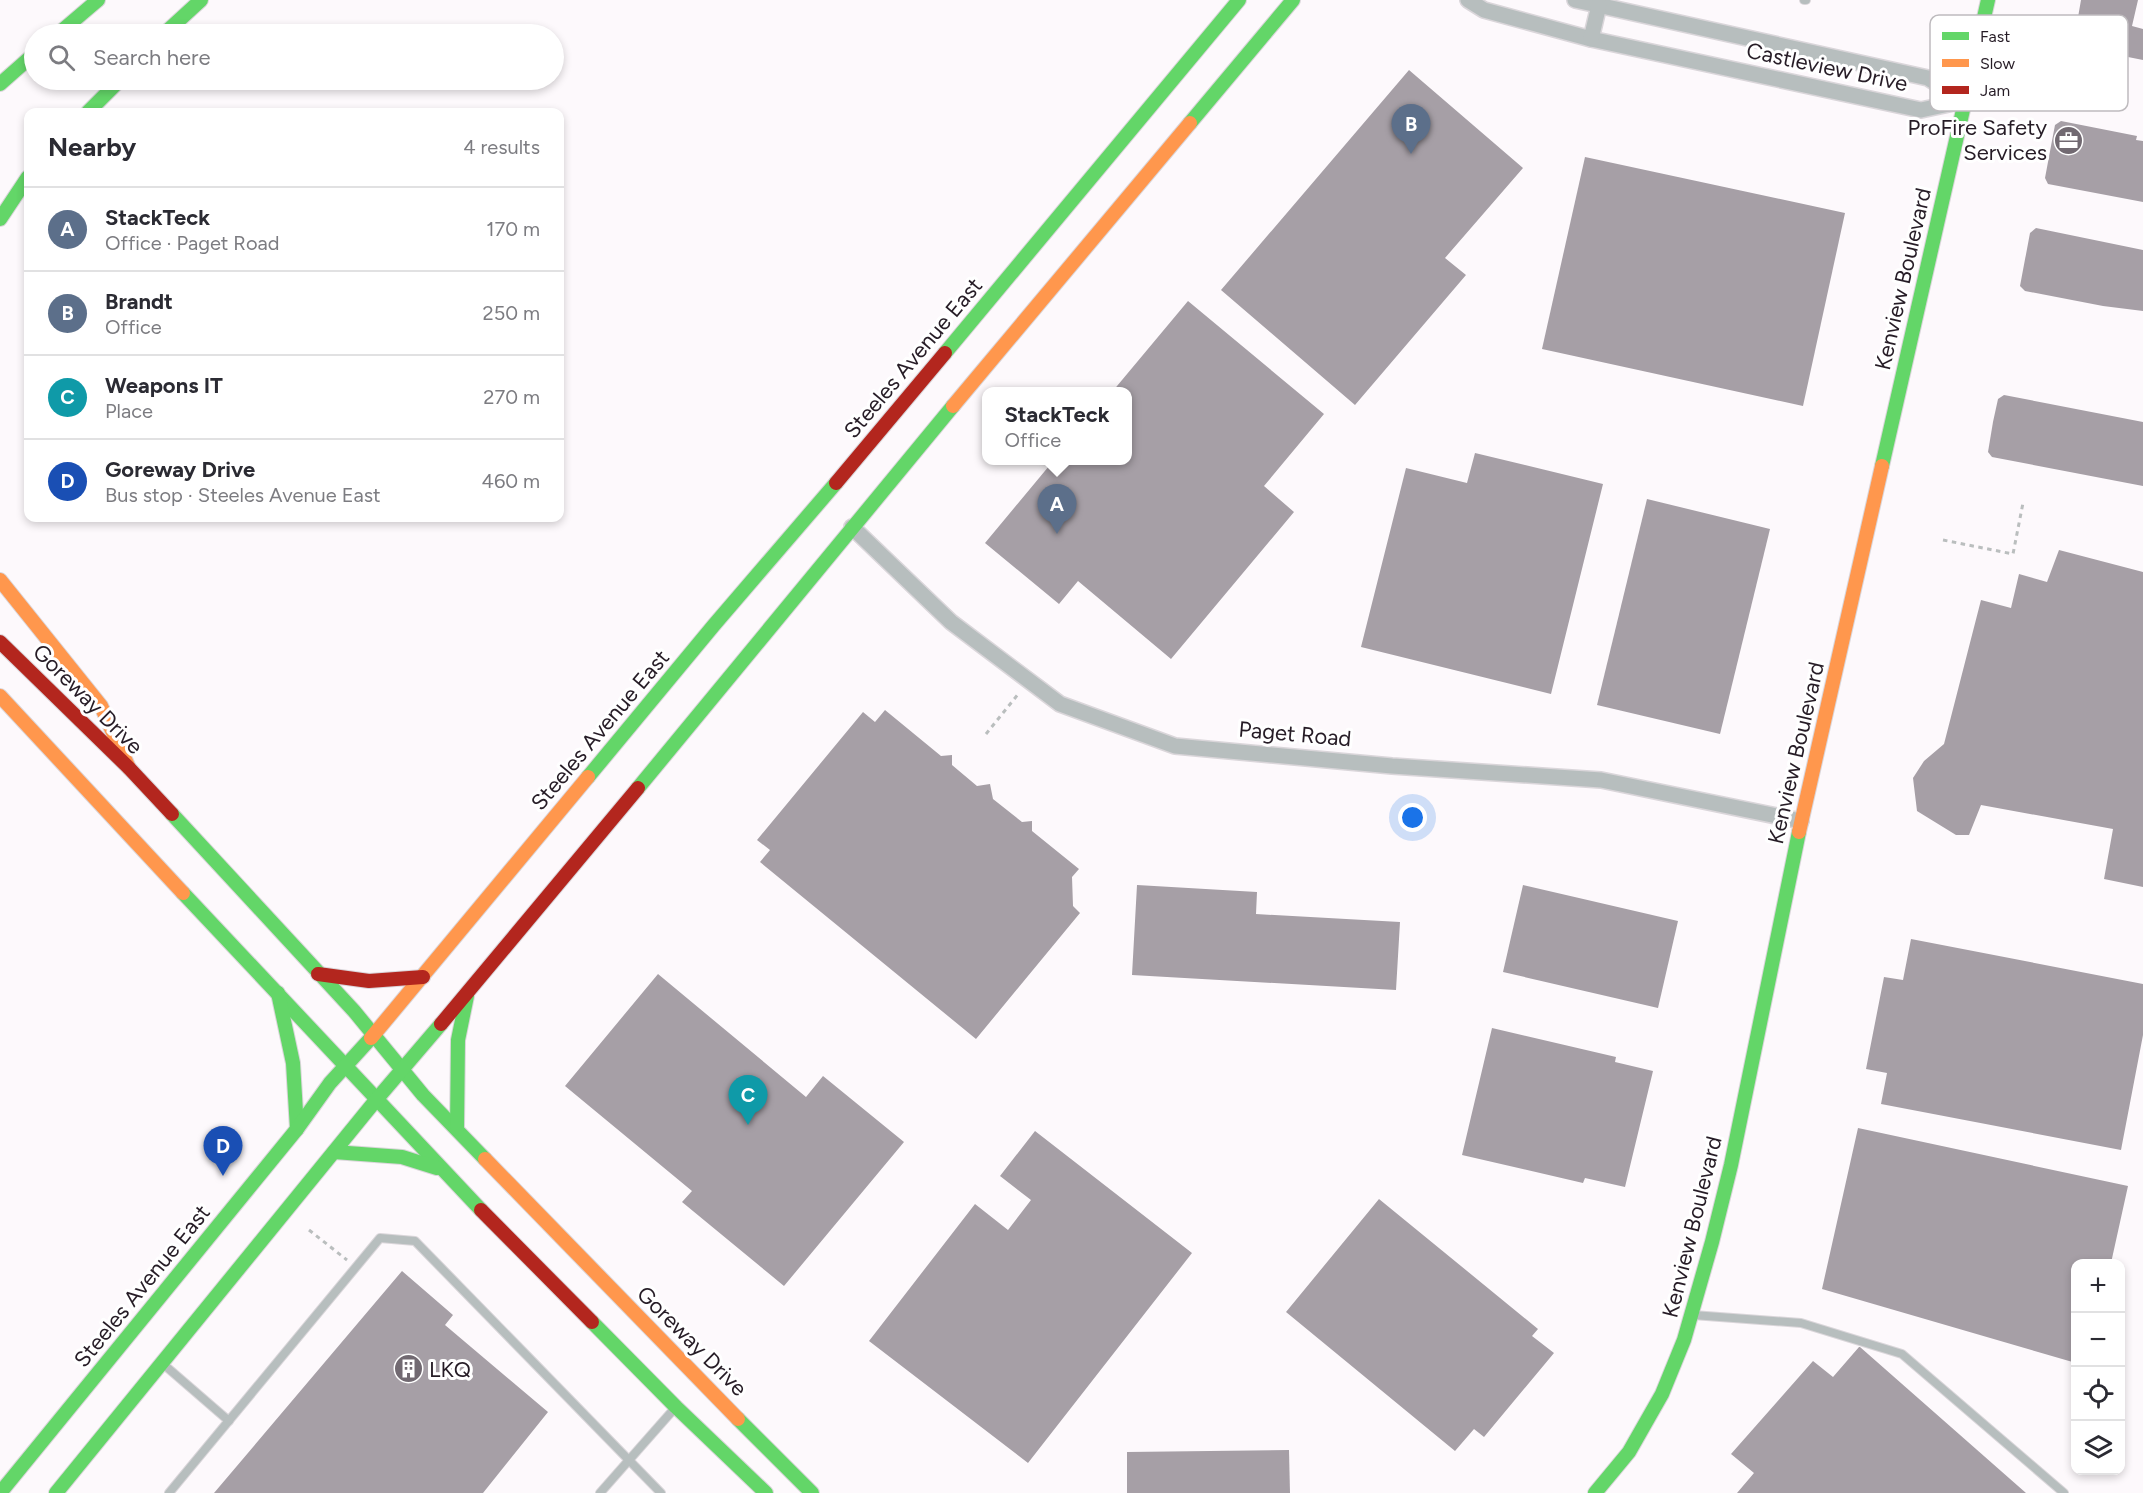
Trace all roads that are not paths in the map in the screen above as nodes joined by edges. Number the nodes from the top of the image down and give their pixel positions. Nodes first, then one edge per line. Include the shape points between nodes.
1 (98, 0) edge
2 (201, 0) edge
3 (1239, 0) edge
4 (1293, 0) edge
5 (1468, 0) edge
6 (1575, 0) edge
7 (1988, 0) edge
8 (1599, 2) edge
9 (1984, 15) edge
10 (70, 24) edge
11 (175, 24) edge
12 (1591, 39) junction
13 (24, 63) edge
14 (1930, 79) edge
15 (0, 84) edge
16 (110, 90) edge
17 (92, 108) edge
18 (1930, 108) edge
19 (1961, 111) edge
20 (24, 183) edge
21 (0, 219) edge
22 (852, 527) junction
23 (0, 580) edge
24 (0, 642) edge
25 (0, 696) edge
26 (129, 768) junction
27 (1802, 821) junction
28 (318, 974) junction
29 (423, 977) junction
30 (278, 992) junction
31 (467, 993) junction
32 (374, 1035) junction
33 (346, 1066) junction
34 (403, 1069) junction
35 (376, 1100) junction
36 (297, 1129) junction
37 (457, 1129) junction
38 (334, 1152) junction
39 (443, 1171) junction
40 (1691, 1314) junction
41 (162, 1363) junction
42 (676, 1407) junction
43 (229, 1420) junction
44 (629, 1459) junction
45 (0, 1493) edge
46 (56, 1493) edge
47 (169, 1493) edge
48 (600, 1493) edge
49 (661, 1493) edge
50 (766, 1493) edge
51 (812, 1493) edge
52 (1595, 1493) edge
53 (2064, 1493) edge

1 - 10 main road
2 - 11 main road
3 - 29 main road, Steeles Avenue East
4 - 22 main road
5 - 12 street, Castleview Drive via 1484,10
6 - 8 street, Castleview Drive
7 - 9 main road, Kenview Boulevard
8 - 12 street
8 - 14 street, Castleview Drive
12 - 18 street, Castleview Drive via 1921,110
13 - 15 main road
16 - 17 main road
19 - 27 main road, Kenview Boulevard
20 - 21 main road
22 - 27 street, Paget Road via 951,622 1060,704 1175,746 1601,780
22 - 31 main road
23 - 26 main road via 101,706
24 - 26 main road, Goreway Drive
25 - 30 main road
26 - 28 main road, Goreway Drive
27 - 40 main road, Kenview Boulevard via 1731,1165
28 - 29 main road via 369,981
28 - 32 main road, Goreway Drive
29 - 32 main road, Steeles Avenue East
30 - 33 main road
30 - 36 main road via 293,1063
31 - 34 main road
31 - 37 main road via 458,1040
32 - 33 main road, Steeles Avenue East
32 - 34 main road, Goreway Drive
33 - 35 main road
33 - 36 main road, Steeles Avenue East
34 - 35 main road
34 - 37 main road, Goreway Drive
35 - 38 main road
35 - 39 main road
36 - 45 main road, Steeles Avenue East
37 - 51 main road, Goreway Drive
38 - 39 main road via 402,1157
38 - 41 main road
39 - 42 main road
40 - 52 main road, Kenview Boulevard via 1662,1394 1629,1452
40 - 53 lane via 1801,1323 1902,1354
41 - 43 lane
41 - 46 main road
42 - 44 lane
42 - 50 main road
43 - 44 lane via 380,1238 415,1241
43 - 47 lane
44 - 48 lane
44 - 49 lane

